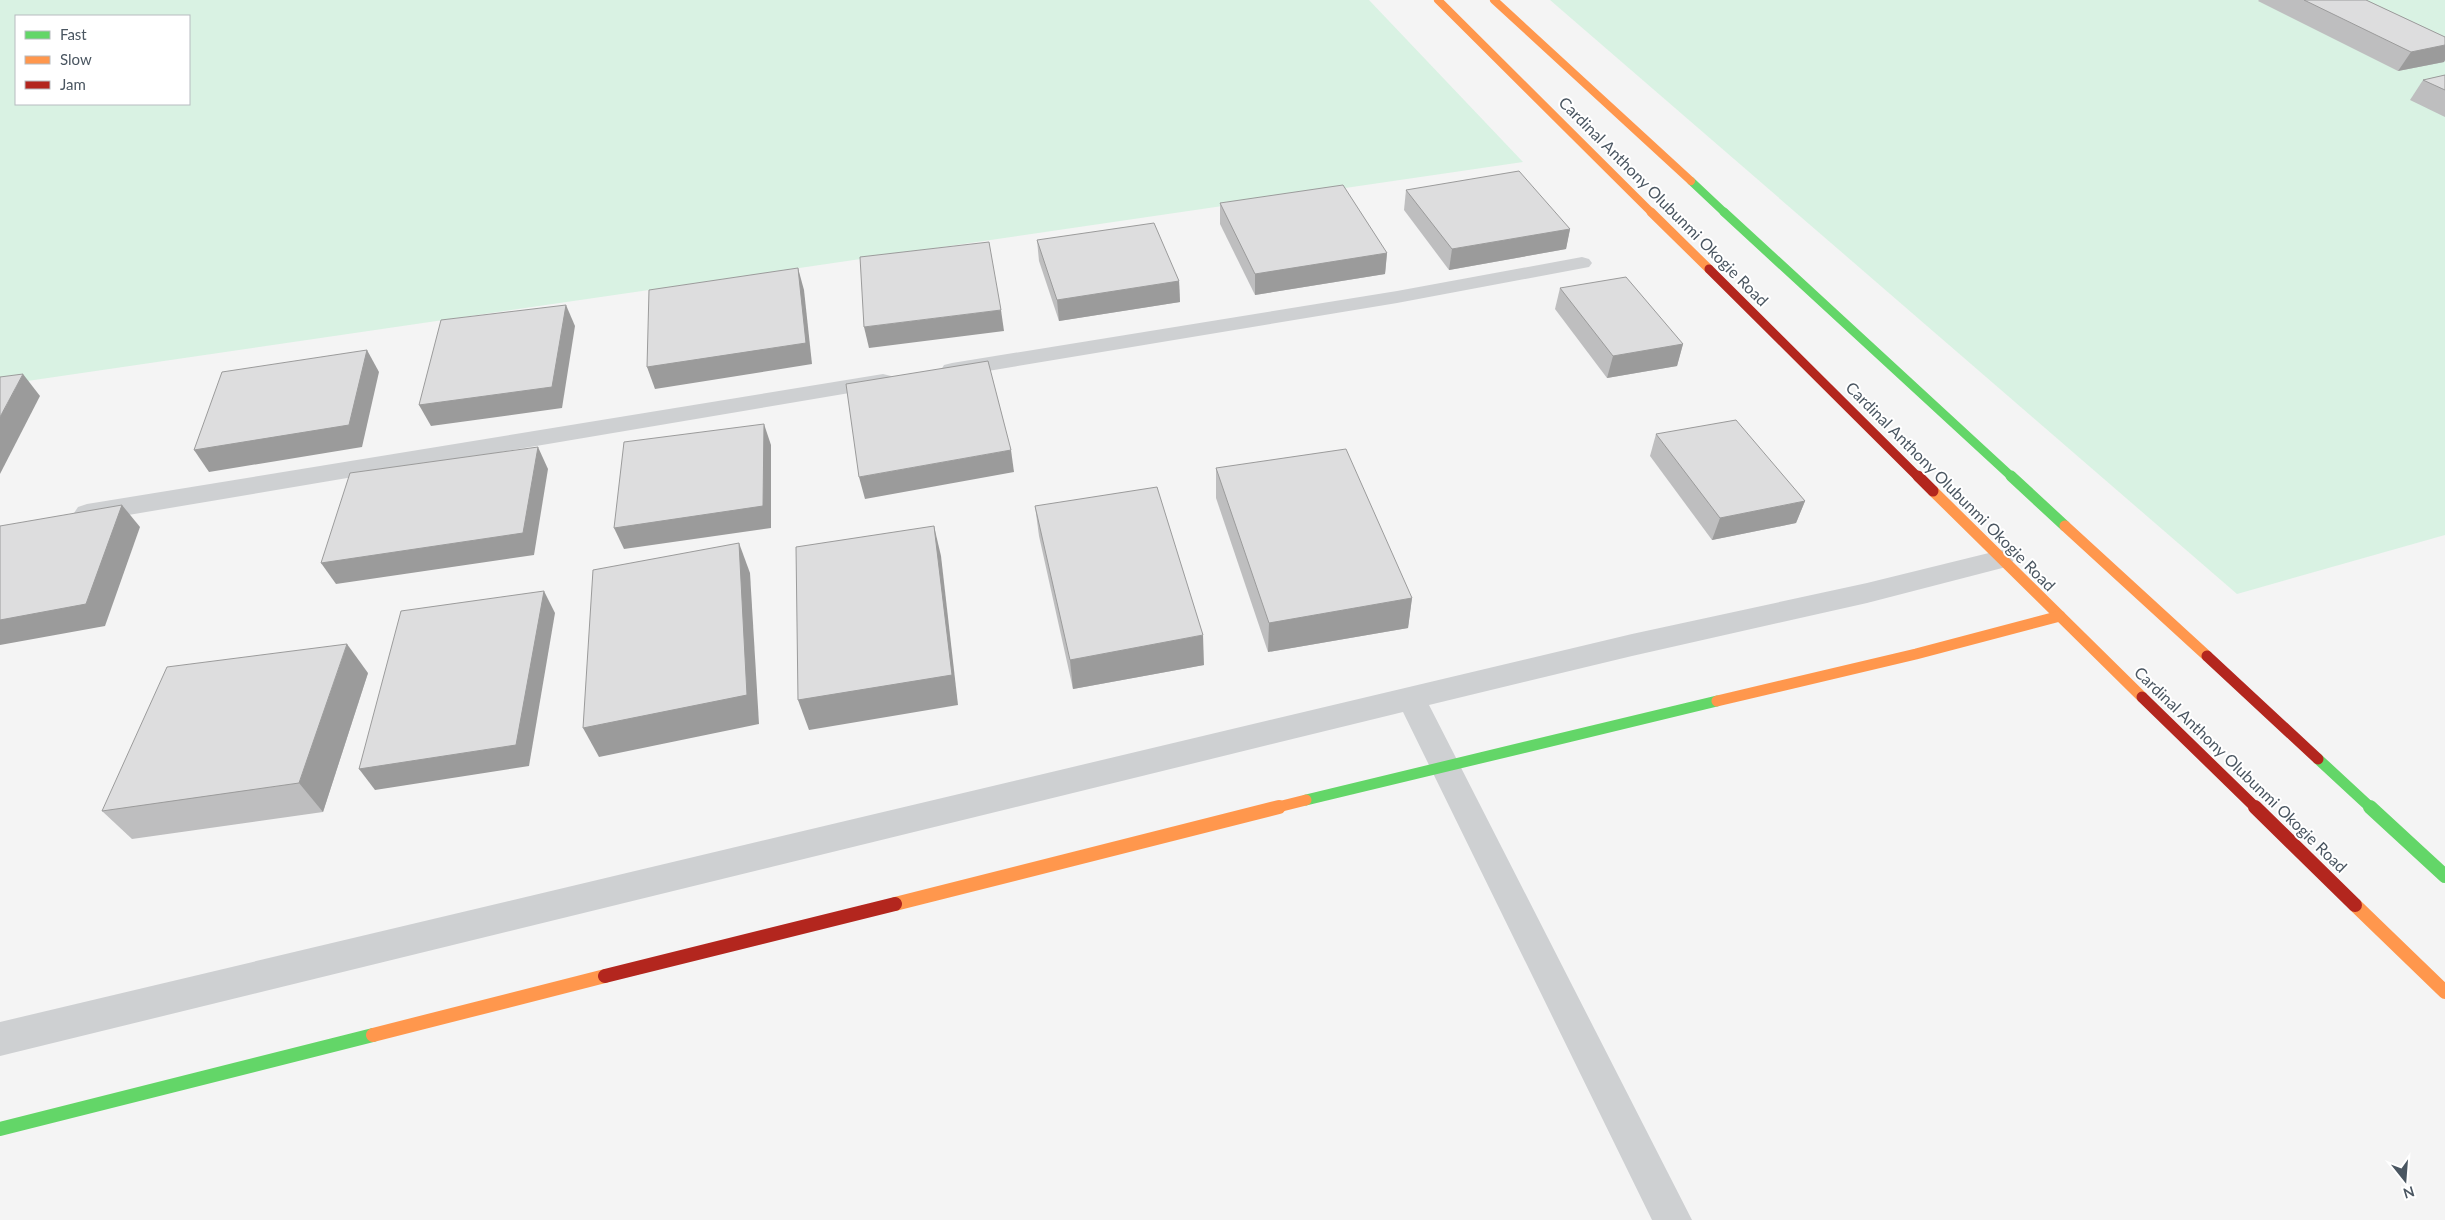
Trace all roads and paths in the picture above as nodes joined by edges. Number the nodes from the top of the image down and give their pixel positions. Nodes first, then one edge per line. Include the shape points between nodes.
1 (1438, 0) edge
2 (1494, 0) edge
3 (1582, 263) dead end
4 (935, 373) edge
5 (905, 378) edge
6 (69, 516) edge
7 (2001, 559) junction
8 (2060, 616) junction
9 (1411, 699) junction
10 (1445, 765) junction
11 (2445, 876) edge
12 (2445, 992) edge
13 (0, 1039) edge
14 (0, 1128) edge
15 (1673, 1220) edge

1 - 7 street, Cardinal Anthony Olubunmi Okogie Road
2 - 11 street, Cardinal Anthony Olubunmi Okogie Road
3 - 4 street via 1397,297
5 - 6 street
7 - 8 street, Cardinal Anthony Olubunmi Okogie Road
7 - 9 street
8 - 10 street via 1916,654
8 - 12 street, Cardinal Anthony Olubunmi Okogie Road
9 - 10 street
9 - 13 street
10 - 14 street
10 - 15 street

